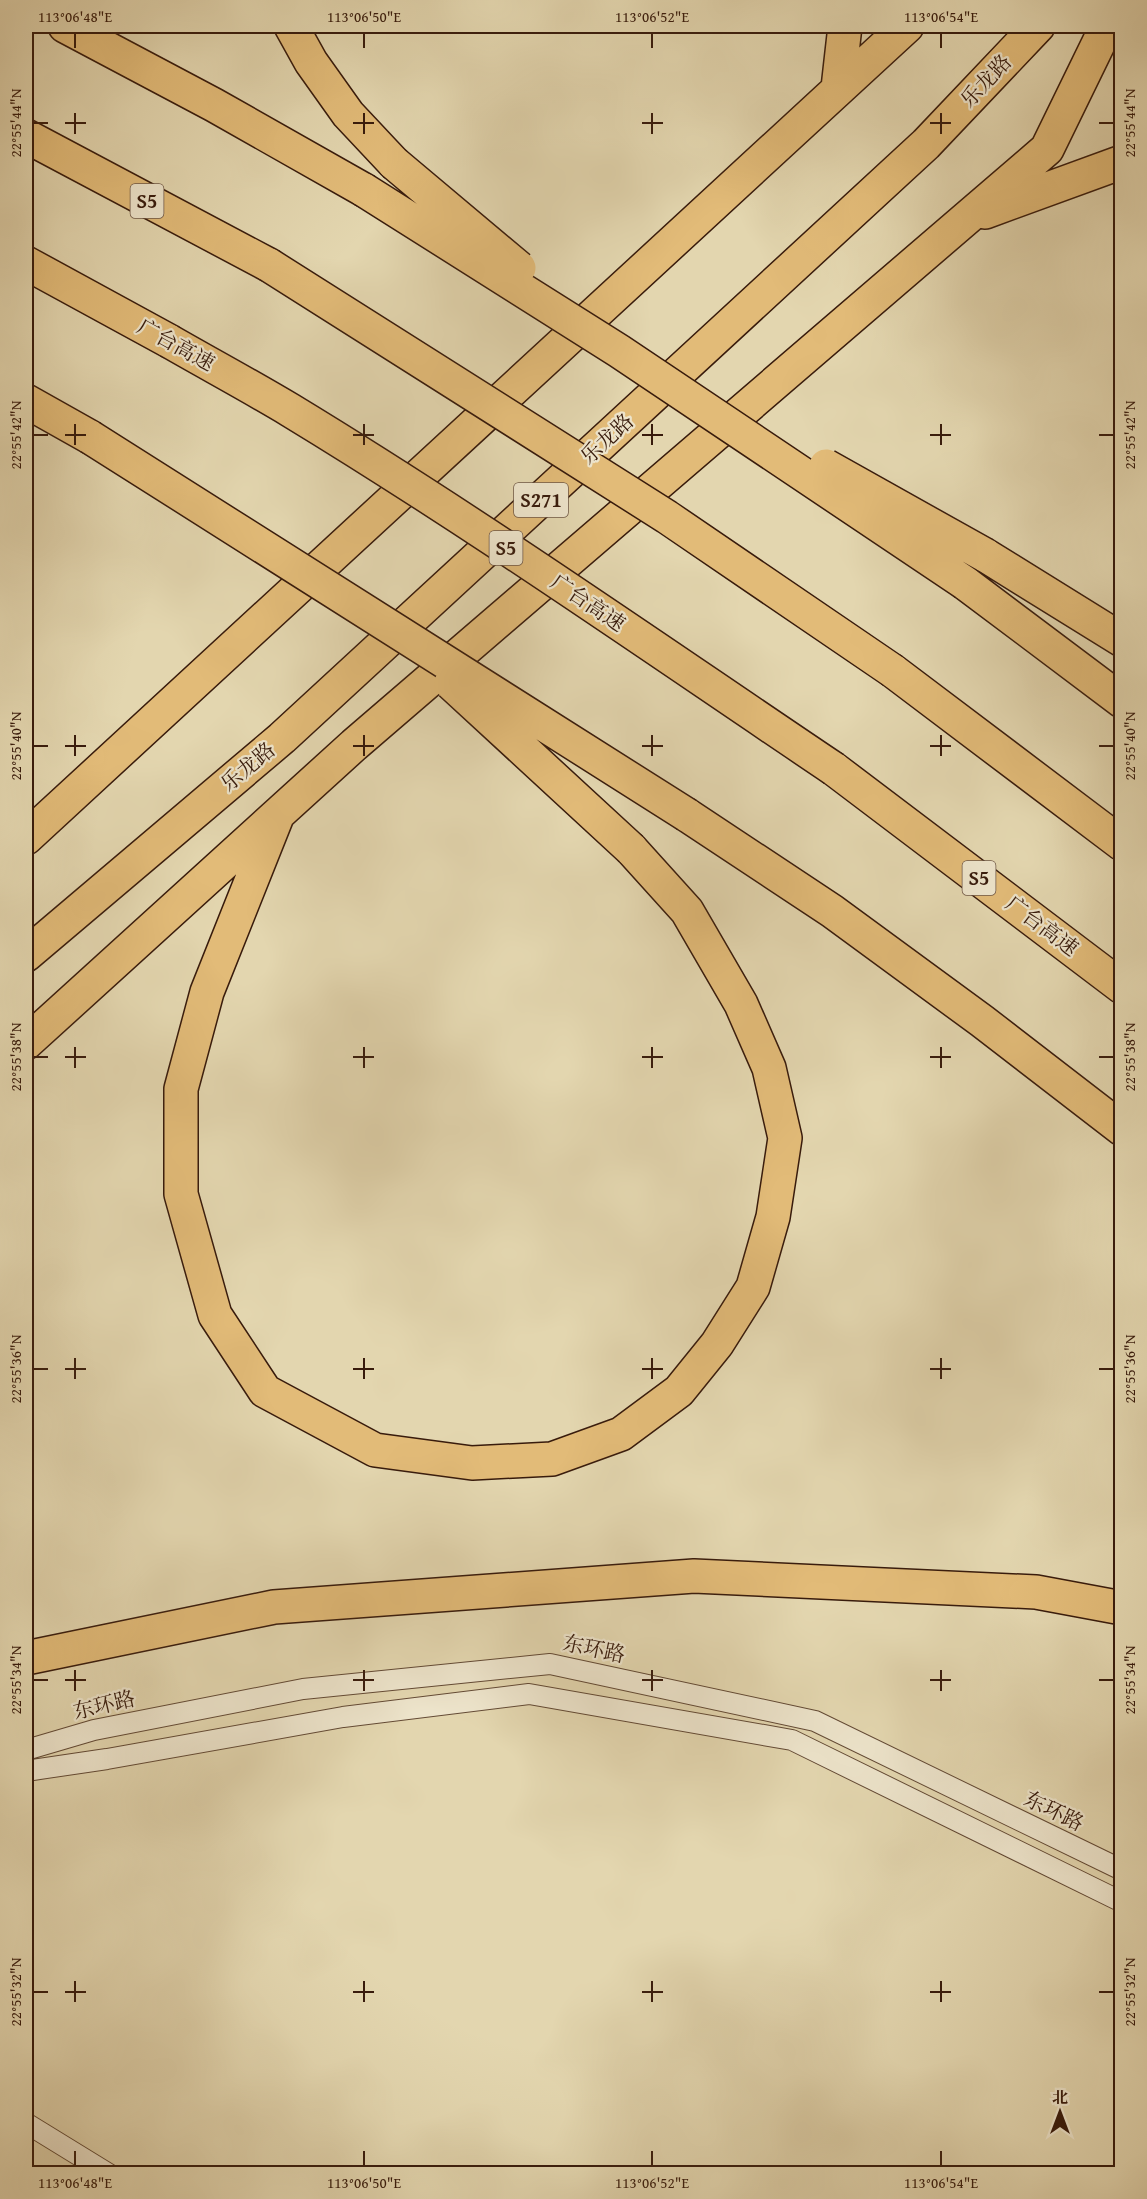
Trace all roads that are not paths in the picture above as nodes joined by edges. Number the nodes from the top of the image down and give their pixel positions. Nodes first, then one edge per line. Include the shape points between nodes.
1 (64, 26) edge
2 (291, 26) edge
3 (845, 26) edge
4 (907, 26) edge
5 (1038, 26) edge
6 (1107, 26) edge
7 (838, 88) junction
8 (26, 136) edge
9 (1122, 162) edge
10 (964, 220) junction
11 (26, 262) edge
12 (619, 351) junction
13 (26, 401) edge
14 (390, 626) junction
15 (1122, 640) edge
16 (1122, 701) edge
17 (278, 814) junction
18 (26, 838) edge
19 (1122, 844) edge
20 (26, 955) edge
21 (1122, 987) edge
22 (26, 1043) edge
23 (1122, 1129) edge
24 (1122, 1608) edge
25 (26, 1659) edge
26 (26, 1750) edge
27 (26, 1771) edge
28 (1122, 1870) edge
29 (1122, 1902) edge
30 (26, 2123) edge
31 (109, 2174) edge

1 - 12 highway, bridge via 364,190
2 - 12 highway, bridge via 310,62 348,114 394,163
3 - 7 highway
4 - 7 highway
5 - 20 highway, 乐龙路 / S271 via 926,144 282,738
6 - 10 highway via 1047,149
7 - 18 highway
8 - 19 highway, S5, bridge via 269,265 667,517 892,671
9 - 10 highway
10 - 17 highway
11 - 21 highway, 广台高速 / S5, bridge via 290,410 526,561 834,769
12 - 15 highway, bridge via 986,555
12 - 16 highway, bridge via 965,583
13 - 14 highway, bridge
14 - 17 highway, bridge via 631,849 687,911 741,1004 769,1068 784,1138 773,1217 753,1287 717,1344 679,1391 621,1434 552,1459 472,1463 375,1450 265,1391 215,1315 181,1194 181,1089 207,992
14 - 23 highway, bridge via 832,911
17 - 22 highway
24 - 25 highway via 1036,1592 694,1576 274,1607
26 - 28 lane, 东环路 via 94,1730 303,1689 550,1664 815,1720
27 - 29 lane via 343,1717 529,1694 792,1740
30 - 31 lane

